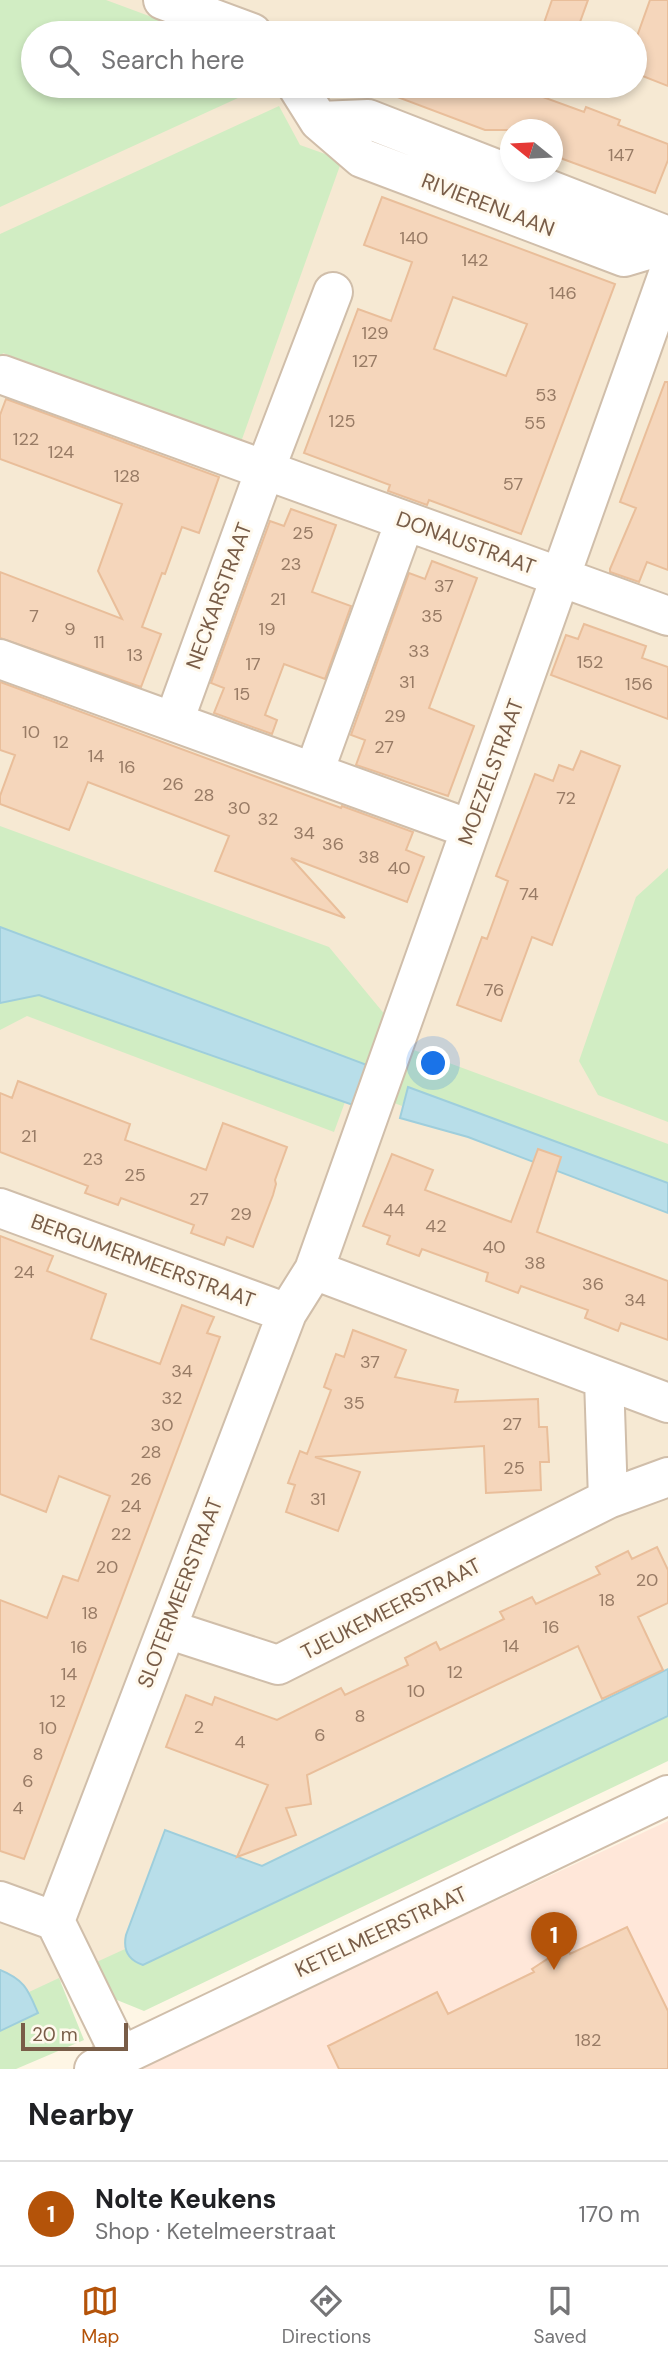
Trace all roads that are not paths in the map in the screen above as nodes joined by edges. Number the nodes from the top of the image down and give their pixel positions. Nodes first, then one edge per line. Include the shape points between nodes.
1 (163, 0) edge
2 (220, 21) edge
3 (305, 98) edge
4 (319, 121) junction
5 (668, 236) edge
6 (668, 244) edge
7 (668, 274) edge
8 (334, 292) dead end
9 (3, 375) dead end
10 (265, 470) junction
11 (405, 521) junction
12 (560, 578) junction
13 (668, 616) edge
14 (0, 659) edge
15 (174, 721) junction
16 (314, 772) junction
17 (470, 829) junction
18 (0, 1208) edge
19 (314, 1270) junction
20 (286, 1313) junction
21 (604, 1379) junction
22 (668, 1403) edge
23 (668, 1477) edge
24 (608, 1499) junction
25 (166, 1629) junction
26 (668, 1795) edge
27 (0, 1901) edge
28 (55, 1922) junction
29 (108, 2062) edge

1 - 2 street
3 - 4 street, RIVIERENLAAN
4 - 5 street, RIVIERENLAAN via 368,119
4 - 6 street, RIVIERENLAAN via 362,158 624,257
7 - 12 street, MOEZELSTRAAT
8 - 10 street
9 - 10 street, DONAUSTRAAT
10 - 11 street, DONAUSTRAAT
10 - 15 street, NECKARSTRAAT
11 - 12 street, DONAUSTRAAT
11 - 16 street
12 - 13 street, DONAUSTRAAT
12 - 17 street, MOEZELSTRAAT
14 - 15 street
15 - 16 street
16 - 17 street
17 - 19 street, MOEZELSTRAAT
18 - 20 street, BERGUMERMEERSTRAAT
19 - 20 street, SLOTERMEERSTRAAT
19 - 21 street
20 - 25 street, SLOTERMEERSTRAAT
21 - 22 street
21 - 24 street
23 - 24 street, TJEUKEMEERSTRAAT
24 - 25 street, TJEUKEMEERSTRAAT via 278,1665
25 - 28 street, SLOTERMEERSTRAAT
26 - 29 street, KETELMEERSTRAAT
27 - 28 street
28 - 29 street

